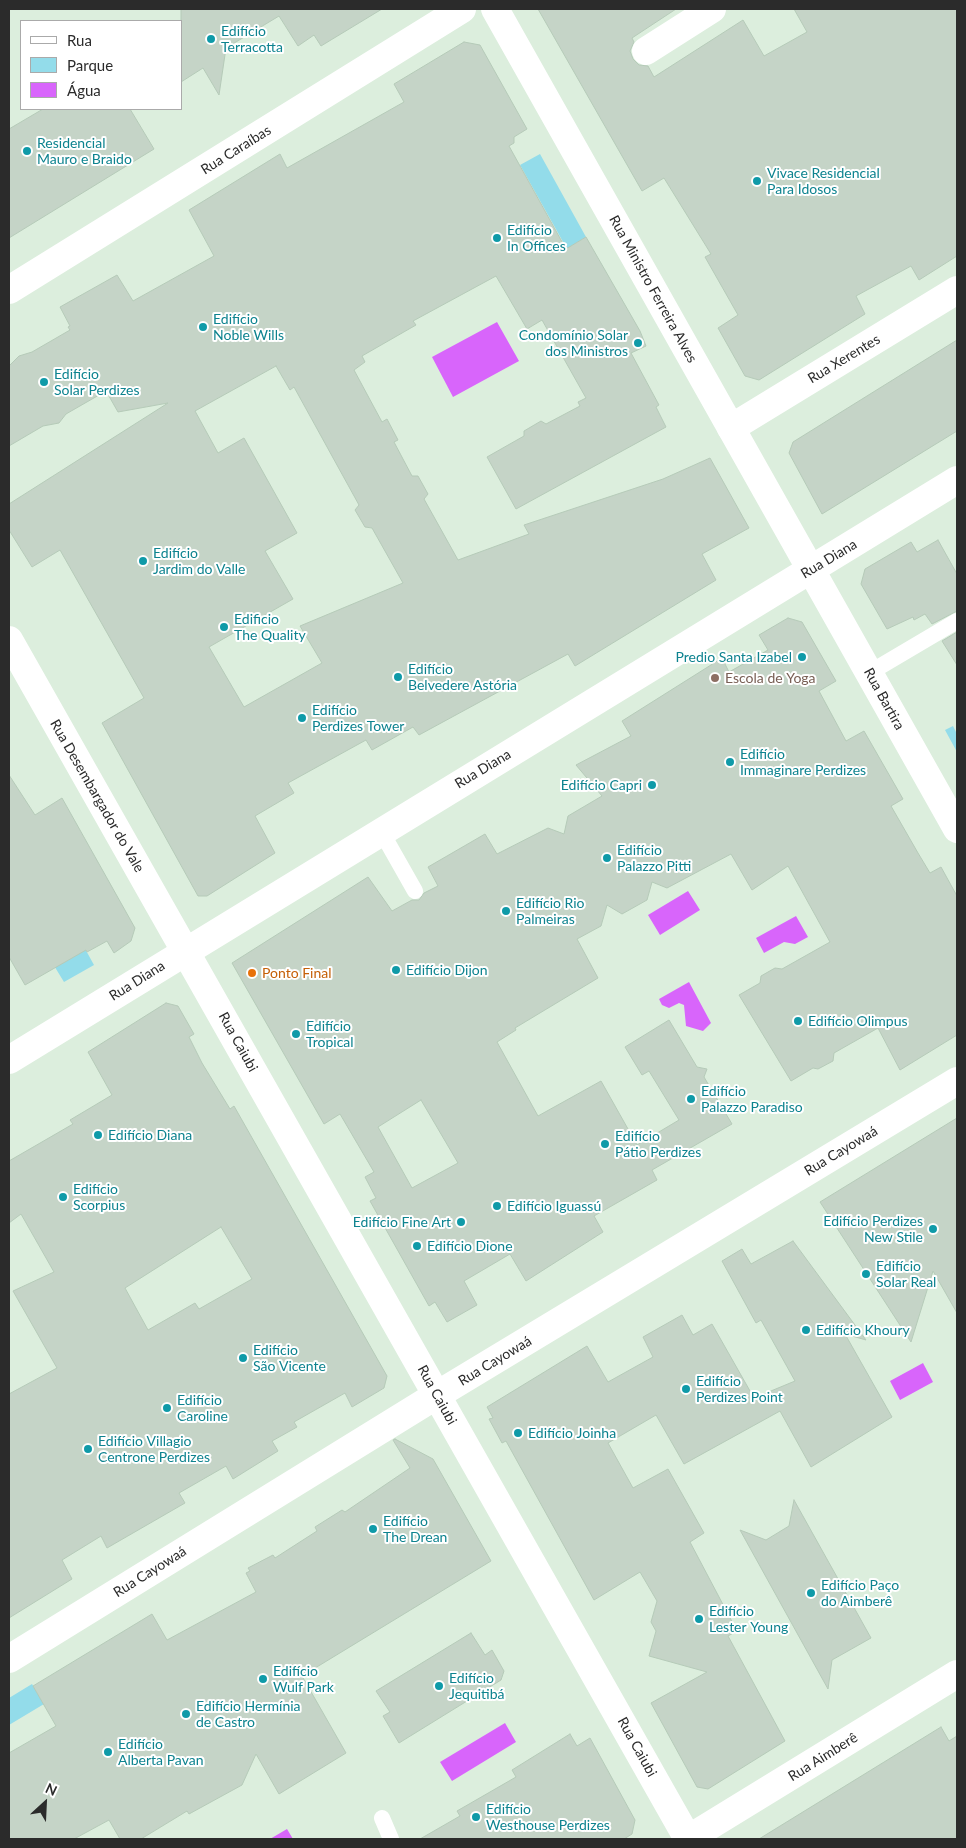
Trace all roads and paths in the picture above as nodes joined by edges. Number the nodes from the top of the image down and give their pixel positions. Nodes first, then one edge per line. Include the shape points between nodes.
1 (462, 9) edge
2 (495, 9) edge
3 (712, 9) edge
4 (684, 16) edge
5 (646, 51) dead end
6 (9, 290) edge
7 (957, 290) edge
8 (731, 428) junction
9 (957, 480) edge
10 (811, 570) junction
11 (957, 621) edge
12 (9, 640) edge
13 (869, 673) junction
14 (957, 829) edge
15 (381, 831) junction
16 (415, 891) dead end
17 (186, 950) junction
18 (9, 1060) edge
19 (957, 1081) edge
20 (437, 1395) junction
21 (9, 1659) edge
22 (957, 1674) edge
23 (382, 1818) dead end
24 (391, 1839) edge
25 (688, 1839) edge

1 - 6 street, Rua Caraíbas
2 - 8 street, Rua Ministro Ferreira Alves
3 - 4 street
4 - 5 street
7 - 8 street, Rua Xerentes
8 - 10 street, Rua Ministro Ferreira Alves
9 - 10 street, Rua Diana
10 - 13 street, Rua Bartira
10 - 15 street, Rua Diana
11 - 13 lane
12 - 17 street, Rua Desembargador do Vale
13 - 14 street, Rua Bartira
15 - 16 lane
15 - 17 street, Rua Diana
17 - 18 street, Rua Diana
17 - 20 street, Rua Caiubi
19 - 20 street, Rua Cayowaá
20 - 21 street, Rua Cayowaá
20 - 25 street, Rua Caiubi
22 - 25 street, Rua Aimberê
23 - 24 lane

